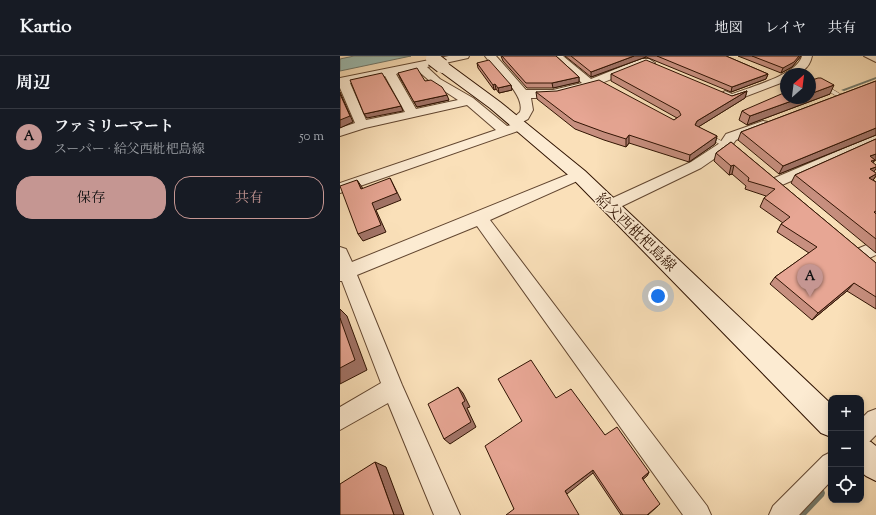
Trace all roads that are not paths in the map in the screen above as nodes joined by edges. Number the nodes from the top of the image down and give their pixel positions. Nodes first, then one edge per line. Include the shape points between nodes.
1 (464, 56) edge
2 (490, 56) edge
3 (557, 56) edge
4 (868, 56) edge
5 (804, 57) edge
6 (641, 58) edge
7 (434, 59) edge
8 (876, 59) edge
9 (658, 61) edge
10 (419, 66) junction
11 (799, 68) edge
12 (389, 72) junction
13 (765, 73) edge
14 (780, 77) edge
15 (780, 79) edge
16 (342, 82) edge
17 (594, 82) junction
18 (816, 82) edge
19 (612, 88) edge
20 (854, 90) edge
21 (717, 92) edge
22 (523, 94) junction
23 (840, 96) junction
24 (469, 101) junction
25 (825, 101) edge
26 (412, 113) junction
27 (775, 120) edge
28 (362, 125) junction
29 (513, 126) junction
30 (698, 130) edge
31 (340, 132) edge
32 (876, 139) edge
33 (727, 143) junction
34 (741, 152) edge
35 (579, 176) junction
36 (776, 182) edge
37 (340, 188) edge
38 (609, 206) junction
39 (480, 218) junction
40 (864, 248) edge
41 (876, 265) edge
42 (342, 267) edge
43 (393, 388) junction
44 (340, 419) edge
45 (828, 420) edge
46 (876, 420) edge
47 (864, 431) edge
48 (864, 455) edge
49 (876, 466) edge
50 (828, 467) edge
51 (447, 515) edge
52 (698, 515) edge
53 (782, 515) edge

1 - 10 street
2 - 22 street
3 - 17 street
4 - 8 street
5 - 11 street via 805,64
6 - 9 street
6 - 17 street
7 - 29 main road, 給父西枇杷島線
10 - 12 street
10 - 24 street via 436,81
12 - 16 street
12 - 26 street
13 - 14 street
15 - 21 street via 731,98
16 - 28 street
17 - 19 street
17 - 22 street via 556,93
18 - 23 lane
20 - 23 street
22 - 29 street via 528,102 528,110
23 - 25 street
24 - 26 street
24 - 29 street
26 - 28 street
27 - 33 street via 731,137
28 - 31 street
29 - 35 main road, 給父西枇杷島線
29 - 37 street
30 - 33 lane
32 - 36 street
33 - 34 street
33 - 38 street via 702,161
35 - 38 main road, 給父西枇杷島線
35 - 39 street
38 - 45 main road, 給父西枇杷島線
39 - 42 street
39 - 52 street
40 - 41 street
42 - 43 street
43 - 44 street
43 - 51 street
46 - 47 street
48 - 49 main road
50 - 53 street

